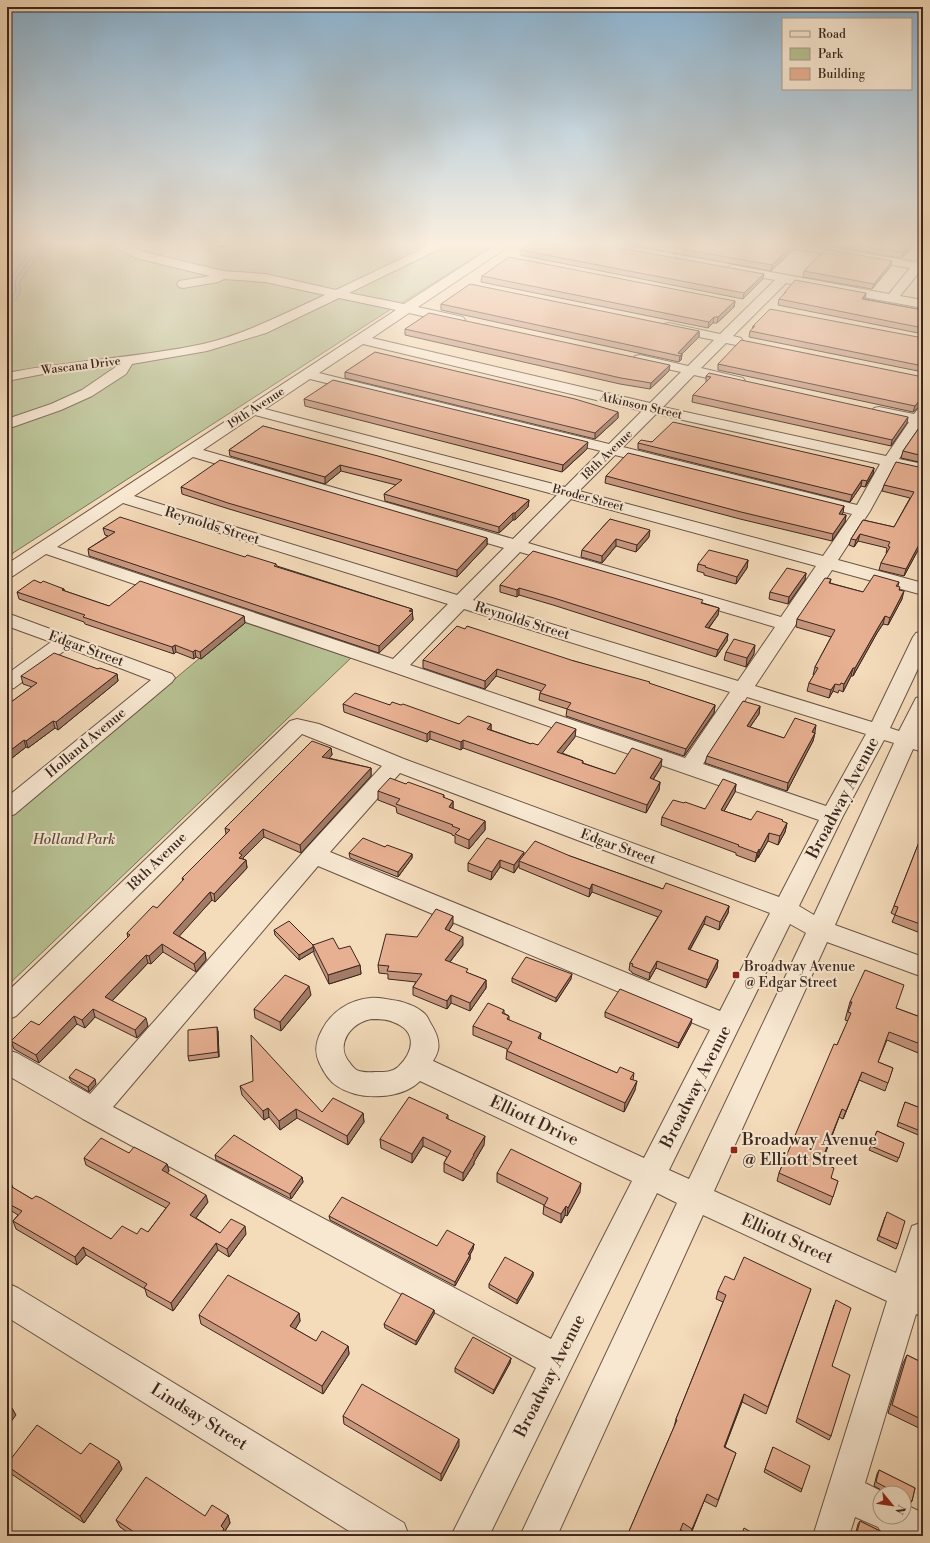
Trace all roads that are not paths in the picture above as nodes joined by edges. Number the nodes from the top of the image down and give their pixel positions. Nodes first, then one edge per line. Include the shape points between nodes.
1 (290, 316) edge
2 (395, 316) edge
3 (439, 316) edge
4 (747, 316) edge
5 (468, 322) edge
6 (656, 324) edge
7 (724, 338) junction
8 (360, 339) junction
9 (747, 343) edge
10 (630, 357) edge
11 (128, 360) junction
12 (692, 371) junction
13 (308, 374) junction
14 (7, 377) edge
15 (754, 384) edge
16 (863, 408) edge
17 (654, 409) junction
18 (253, 410) junction
19 (920, 416) edge
20 (7, 424) edge
21 (614, 449) junction
22 (191, 451) junction
23 (890, 461) junction
24 (923, 469) edge
25 (568, 493) junction
26 (121, 497) junction
27 (862, 511) junction
28 (518, 546) junction
29 (44, 548) junction
30 (827, 563) junction
31 (7, 572) edge
32 (923, 589) edge
33 (461, 602) junction
34 (7, 619) edge
35 (786, 624) junction
36 (923, 637) edge
37 (64, 642) junction
38 (397, 667) junction
39 (165, 678) joint
40 (7, 684) edge
41 (742, 689) junction
42 (923, 702) edge
43 (312, 729) joint
44 (878, 731) junction
45 (914, 743) edge
46 (396, 764) junction
47 (690, 768) junction
48 (7, 809) edge
49 (832, 816) junction
50 (314, 855) junction
51 (785, 909) junction
52 (820, 930) junction
53 (923, 967) edge
54 (7, 1009) edge
55 (727, 1025) junction
56 (7, 1061) edge
57 (418, 1067) dead end
58 (92, 1110) junction
59 (651, 1176) junction
60 (696, 1197) junction
61 (923, 1236) edge
62 (914, 1297) edge
63 (7, 1299) edge
64 (557, 1362) junction
65 (845, 1492) junction
66 (872, 1506) edge
67 (908, 1525) edge
68 (923, 1533) edge
69 (391, 1536) edge
70 (469, 1536) edge
71 (538, 1536) edge
72 (831, 1536) edge

1 - 11 street, Wascana Drive via 261,330 207,347
2 - 8 street, 19th Avenue
3 - 5 street
4 - 7 street, 18th Avenue
6 - 7 street
7 - 9 street
7 - 12 street, 18th Avenue
8 - 13 street, 19th Avenue
8 - 17 street, Atkinson Street
10 - 12 street
11 - 14 street, Wascana Drive
11 - 20 street via 121,371 87,393 56,408
12 - 15 street
12 - 17 street, 18th Avenue
13 - 18 street, 19th Avenue
13 - 21 street
16 - 19 street
17 - 21 street, 18th Avenue
17 - 23 street, Atkinson Street
18 - 22 street, 19th Avenue
18 - 25 street, Broder Street
19 - 23 street
21 - 25 street, 18th Avenue
21 - 27 street
22 - 26 street, 19th Avenue
22 - 28 street
23 - 24 street, Atkinson Street
23 - 27 street
25 - 28 street, 18th Avenue
25 - 30 street, Broder Street
26 - 29 street, 19th Avenue
26 - 33 street, Reynolds Street
27 - 30 street
28 - 33 street, 18th Avenue
28 - 35 street
29 - 31 street, 19th Avenue
29 - 38 street
30 - 32 street, Broder Street
30 - 35 street
33 - 38 street, 18th Avenue
33 - 41 street, Reynolds Street
34 - 37 street, Edgar Street
35 - 41 street
36 - 44 street, Broadway Avenue
37 - 39 street, Edgar Street
37 - 40 street
38 - 47 street
39 - 48 street, Holland Avenue
41 - 44 street, Reynolds Street
41 - 47 street
42 - 45 street, Broadway Avenue
43 - 46 street, Edgar Street
43 - 54 street, 18th Avenue via 297,726
44 - 45 street, Reynolds Street
44 - 49 street, Broadway Avenue
45 - 52 street, Broadway Avenue
46 - 50 street
46 - 51 street, Edgar Street
47 - 49 street
49 - 51 street, Broadway Avenue
50 - 55 street
50 - 58 street
51 - 52 street, Edgar Street
51 - 55 street, Broadway Avenue
52 - 53 street, Edgar Street
52 - 60 street, Broadway Avenue
55 - 59 street, Broadway Avenue
56 - 58 street
57 - 59 street, Elliott Drive
58 - 64 street
59 - 60 street, Elliott Street
59 - 64 street, Broadway Avenue
60 - 62 street, Elliott Street
60 - 71 street, Broadway Avenue
61 - 62 street
62 - 65 street
63 - 69 street, Lindsay Street
64 - 70 street, Broadway Avenue
65 - 66 street
65 - 72 street
67 - 68 street

